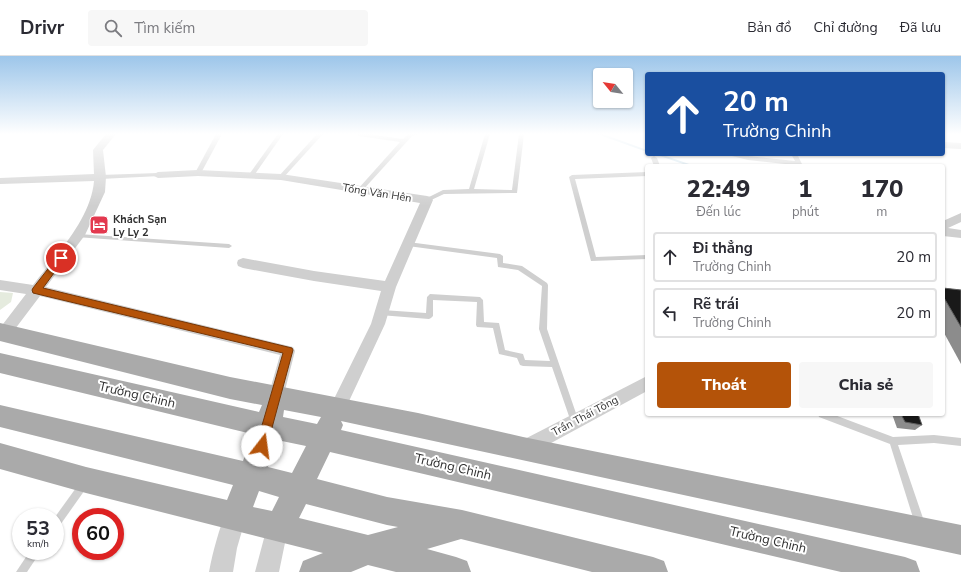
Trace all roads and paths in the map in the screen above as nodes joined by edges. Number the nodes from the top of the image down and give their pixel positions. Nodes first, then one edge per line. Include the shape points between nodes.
1 (99, 158) edge
2 (206, 158) edge
3 (263, 158) edge
4 (298, 158) edge
5 (389, 158) edge
6 (480, 158) edge
7 (519, 158) edge
8 (654, 158) dead end
9 (749, 158) edge
10 (656, 164) edge
11 (799, 164) edge
12 (198, 173) junction
13 (645, 174) edge
14 (158, 175) joint
15 (251, 176) junction
16 (100, 177) junction
17 (281, 177) junction
18 (0, 181) edge
19 (360, 190) junction
20 (471, 191) junction
21 (427, 200) junction
22 (961, 217) edge
23 (945, 225) edge
24 (945, 232) edge
25 (961, 234) edge
26 (78, 236) junction
27 (408, 244) junction
28 (229, 246) dead end
29 (645, 257) edge
30 (243, 263) dead end
31 (0, 285) edge
32 (389, 287) junction
33 (36, 290) junction
34 (382, 313) junction
35 (2, 332) edge
36 (0, 363) edge
37 (555, 364) junction
38 (645, 384) edge
39 (276, 397) junction
40 (337, 409) junction
41 (0, 416) edge
42 (827, 416) edge
43 (574, 422) junction
44 (268, 425) junction
45 (324, 438) junction
46 (893, 441) junction
47 (961, 442) edge
48 (523, 449) junction
49 (0, 456) edge
50 (250, 476) junction
51 (86, 480) junction
52 (298, 488) junction
53 (64, 512) edge
54 (235, 517) junction
55 (462, 525) junction
56 (279, 528) junction
57 (923, 532) junction
58 (961, 540) edge
59 (368, 550) junction
60 (30, 560) edge
61 (21, 572) edge
62 (221, 572) edge
63 (267, 572) edge
64 (314, 572) edge
65 (456, 572) edge
66 (653, 572) edge
67 (905, 572) edge

1 - 16 street
2 - 12 lane
3 - 15 lane
4 - 17 lane
5 - 19 lane
6 - 20 lane
7 - 20 lane via 515,192
8 - 10 lane
9 - 11 lane
12 - 14 street, Tống Văn Hên
12 - 15 street, Tống Văn Hên
13 - 29 lane via 572,177 593,259
14 - 16 lane, Tống Văn Hên
15 - 17 street, Tống Văn Hên
16 - 18 street
16 - 26 street via 100,192
17 - 19 street, Tống Văn Hên
19 - 21 street, Tống Văn Hên
20 - 21 lane via 443,192
21 - 27 street, Tống Văn Hên
22 - 23 street
24 - 25 street
26 - 28 lane
26 - 33 street
27 - 32 street, Tống Văn Hên
27 - 37 lane via 500,256 500,265 520,268 545,285 543,329
30 - 32 street
31 - 33 street
32 - 34 street, Tống Văn Hên
33 - 35 street
33 - 39 street via 288,350
34 - 37 lane via 428,316 430,297 480,300 480,325 496,324 502,352 520,356 523,363
34 - 40 street, Tống Văn Hên
35 - 39 main road
36 - 44 main road, Trường Chinh
37 - 43 lane
38 - 43 street, Trần Thái Tông
39 - 40 main road
39 - 44 main road
40 - 45 main road
40 - 48 main road
41 - 50 main road
42 - 46 lane
43 - 48 street, Trần Thái Tông
44 - 45 main road, Trường Chinh
44 - 50 main road
45 - 52 main road
45 - 67 main road, Trường Chinh
46 - 47 lane via 934,439
46 - 57 lane
48 - 57 main road
49 - 51 main road
50 - 52 main road
50 - 54 main road
51 - 53 lane
51 - 54 main road
52 - 55 main road via 387,511
52 - 56 main road
54 - 56 main road
54 - 62 street via 225,548
55 - 59 main road
55 - 66 main road
56 - 59 main road
56 - 63 street via 275,535
57 - 58 main road
59 - 64 main road
59 - 65 main road
60 - 61 lane

